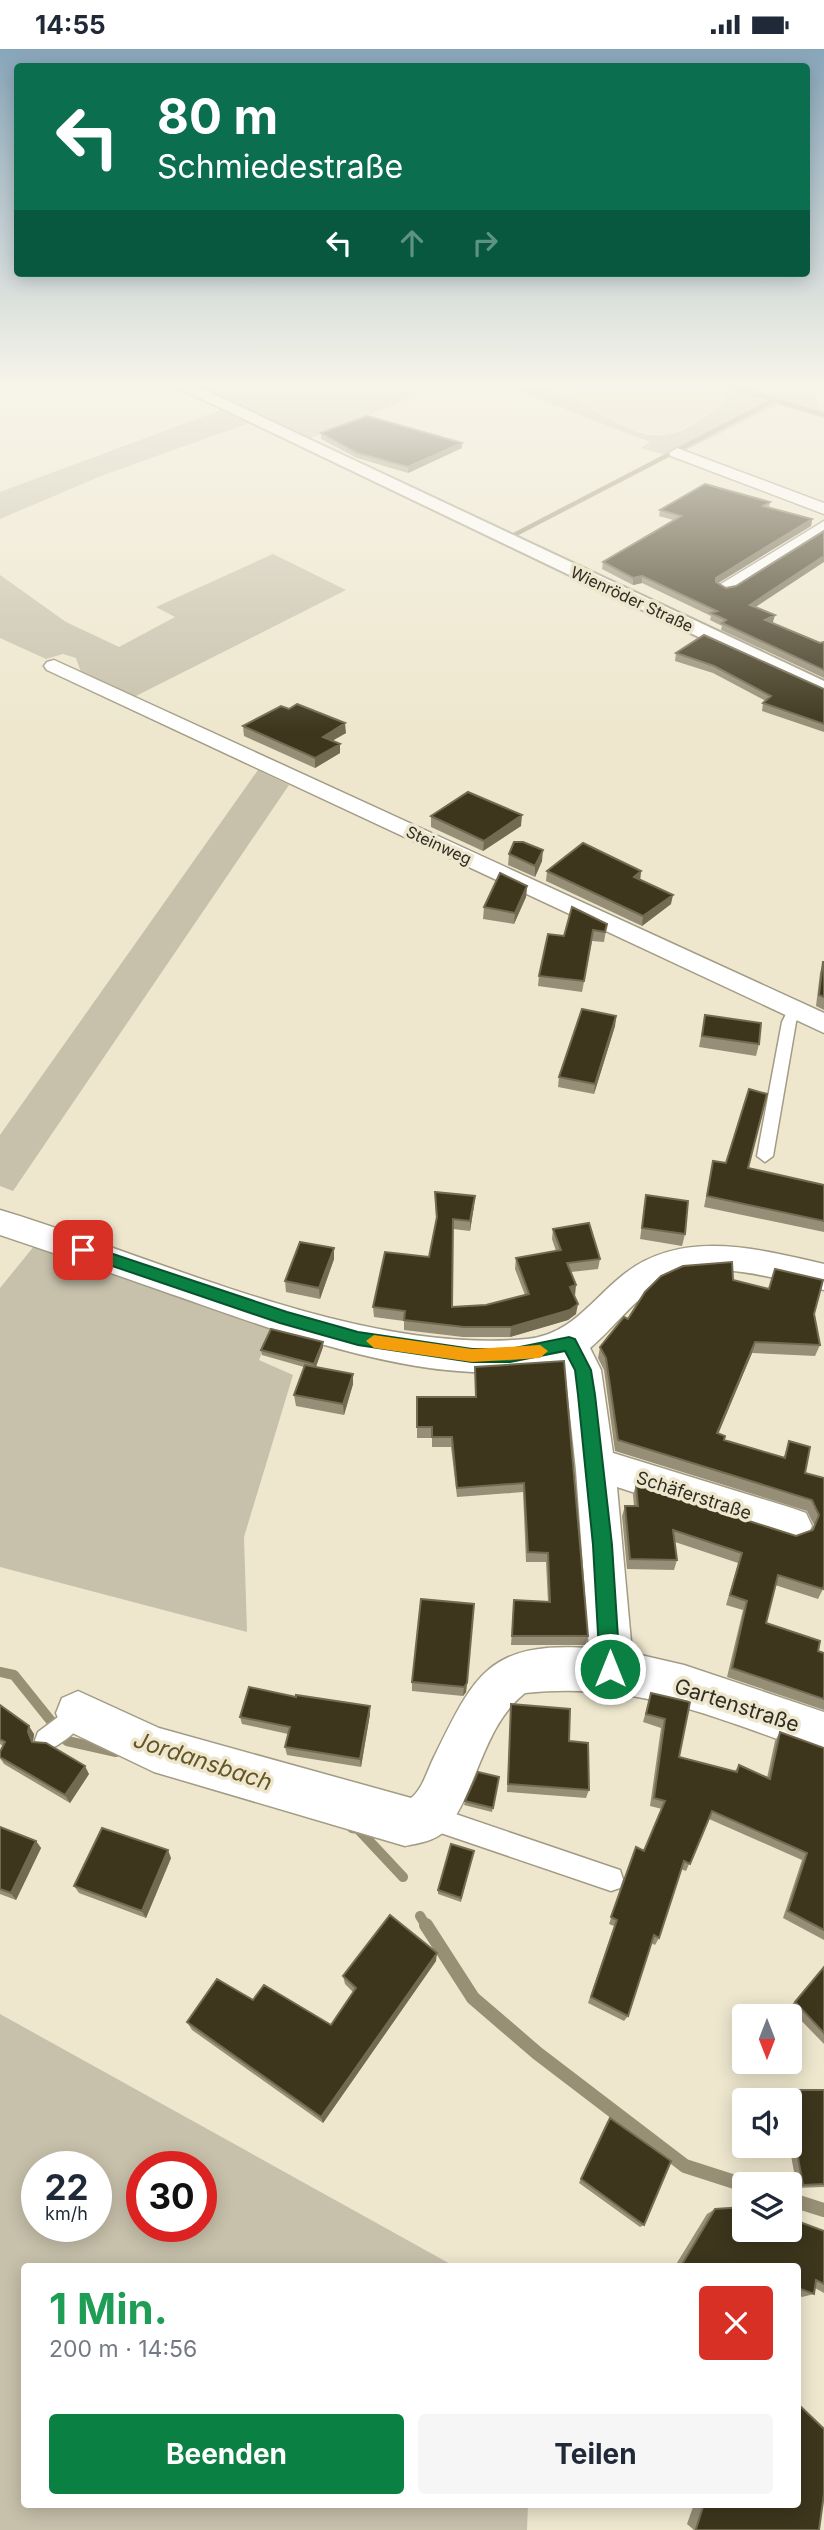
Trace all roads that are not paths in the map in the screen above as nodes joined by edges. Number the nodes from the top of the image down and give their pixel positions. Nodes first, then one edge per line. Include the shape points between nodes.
1 (423, 500) edge
2 (800, 500) edge
3 (824, 509) edge
4 (824, 526) edge
5 (726, 587) edge
6 (54, 666) dead end
7 (824, 690) edge
8 (794, 1011) junction
9 (824, 1024) edge
10 (765, 1156) dead end
11 (0, 1222) edge
12 (824, 1276) edge
13 (569, 1343) junction
14 (596, 1470) junction
15 (792, 1526) dead end
16 (610, 1669) junction
17 (62, 1726) dead end
18 (824, 1734) edge
19 (426, 1816) junction
20 (611, 1879) dead end

1 - 7 main road, Wienröder Straße
2 - 3 street
4 - 5 street
6 - 8 street, Steinweg
8 - 9 street, Steinweg
8 - 10 lane
11 - 13 street via 358,1339 472,1356 510,1356
12 - 13 street via 713,1257 680,1263 649,1273
13 - 14 street via 583,1370
14 - 15 street, Schäferstraße via 615,1470
14 - 16 street
16 - 18 street, Gartenstraße via 650,1677
16 - 19 street, Gartenstraße via 556,1668 513,1675 487,1703
17 - 19 street via 405,1822
19 - 20 lane

